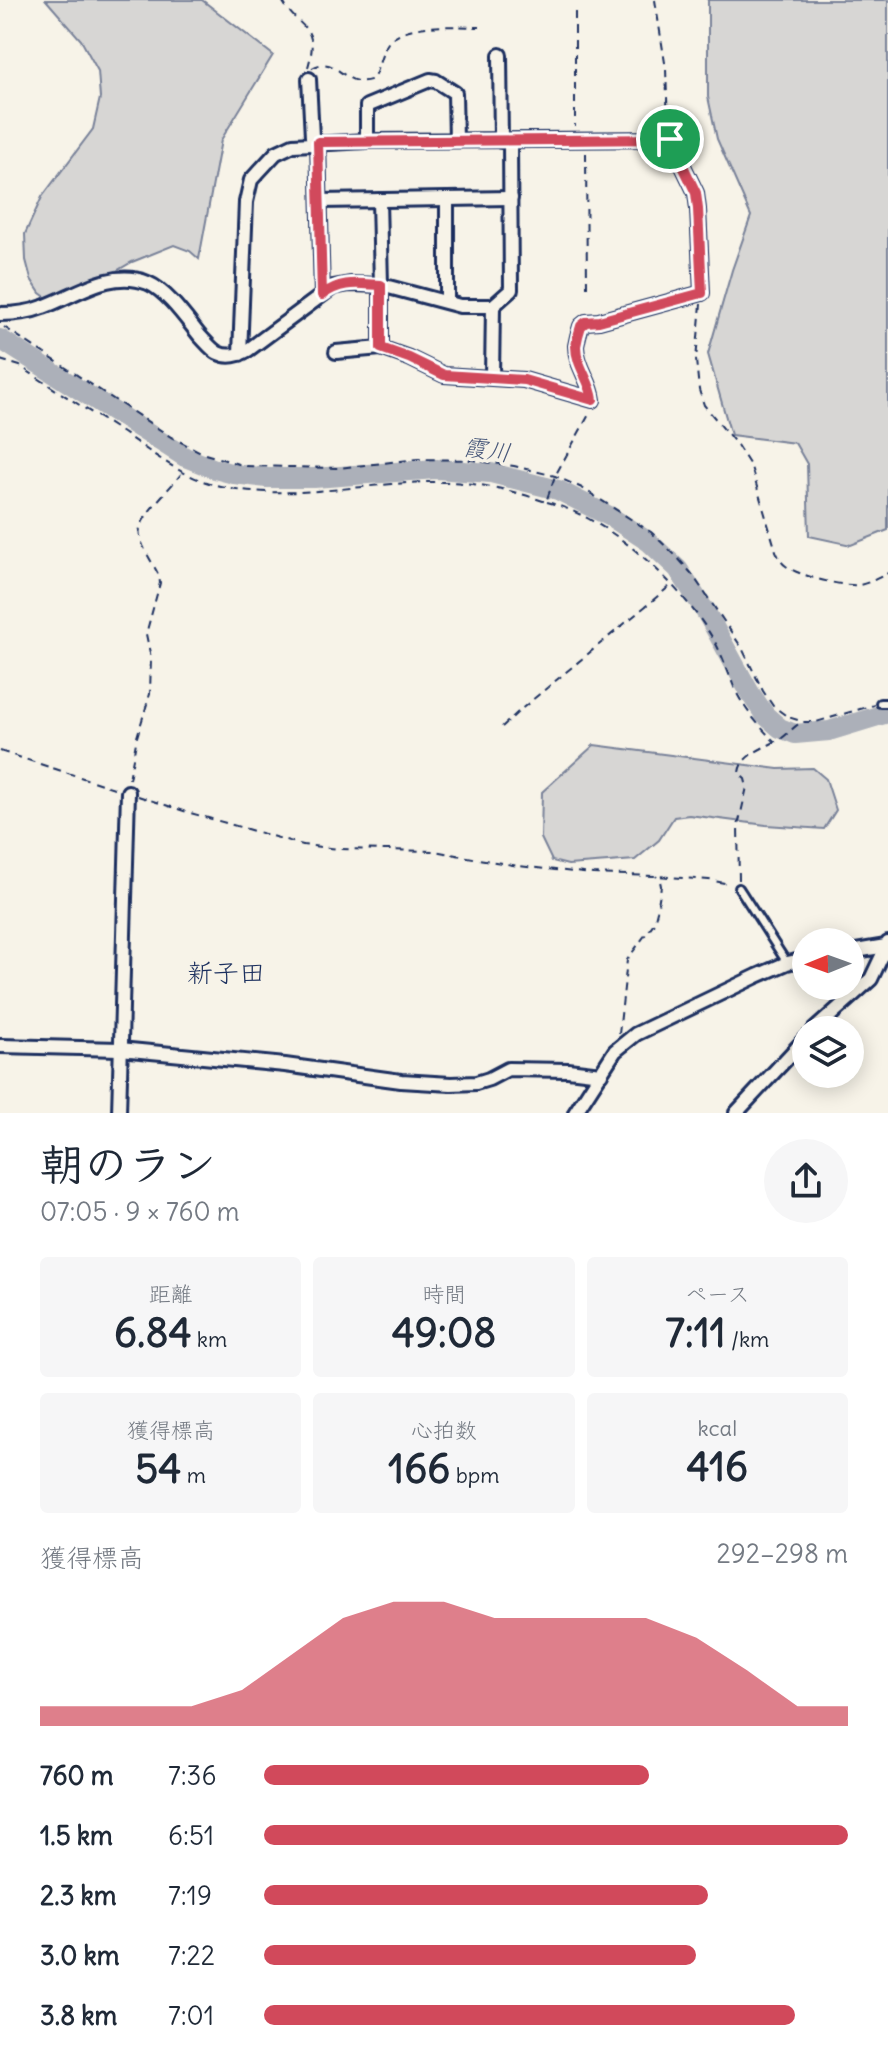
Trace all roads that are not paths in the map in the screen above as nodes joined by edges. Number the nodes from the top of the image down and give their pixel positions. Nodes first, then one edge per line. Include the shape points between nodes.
1 (500, 55) dead end
2 (309, 79) dead end
3 (456, 140) junction
4 (367, 141) junction
5 (506, 141) junction
6 (318, 142) junction
7 (511, 198) junction
8 (447, 199) junction
9 (379, 200) junction
10 (320, 201) junction
11 (381, 285) junction
12 (322, 295) junction
13 (447, 301) junction
14 (493, 306) junction
15 (0, 314) edge
16 (381, 348) junction
17 (336, 352) dead end
18 (240, 354) junction
19 (492, 377) junction
20 (128, 792) road end
21 (739, 888) road end
22 (887, 945) edge
23 (864, 949) edge
24 (792, 962) edge
25 (787, 963) junction
26 (830, 1016) edge
27 (0, 1046) edge
28 (120, 1049) junction
29 (792, 1053) edge
30 (601, 1074) junction
31 (580, 1111) edge
32 (119, 1113) edge
33 (736, 1113) edge

1 - 5 street
2 - 6 street via 312,137
3 - 4 street
3 - 4 street via 455,93 430,80 367,106
3 - 5 street
4 - 6 street
5 - 7 street
5 - 19 street via 670,139 696,193 702,293 581,326 577,354 593,400 524,380
6 - 10 street
6 - 18 street via 276,153 251,180
7 - 8 street
7 - 14 street via 511,290
8 - 9 street
8 - 13 street
9 - 10 street
9 - 11 street
10 - 12 street
11 - 12 street via 350,284
11 - 13 street
11 - 16 street
12 - 18 street
13 - 14 street
14 - 19 street
15 - 18 street via 30,311 109,280 143,281 161,291 218,353
16 - 17 street
16 - 19 street via 444,375
20 - 28 street
21 - 25 lane
22 - 23 street
22 - 26 street via 871,979
24 - 25 street
25 - 30 street via 643,1030 621,1046
27 - 28 street
28 - 30 street via 439,1083 476,1083 508,1069
28 - 32 street
29 - 33 street
30 - 31 street

